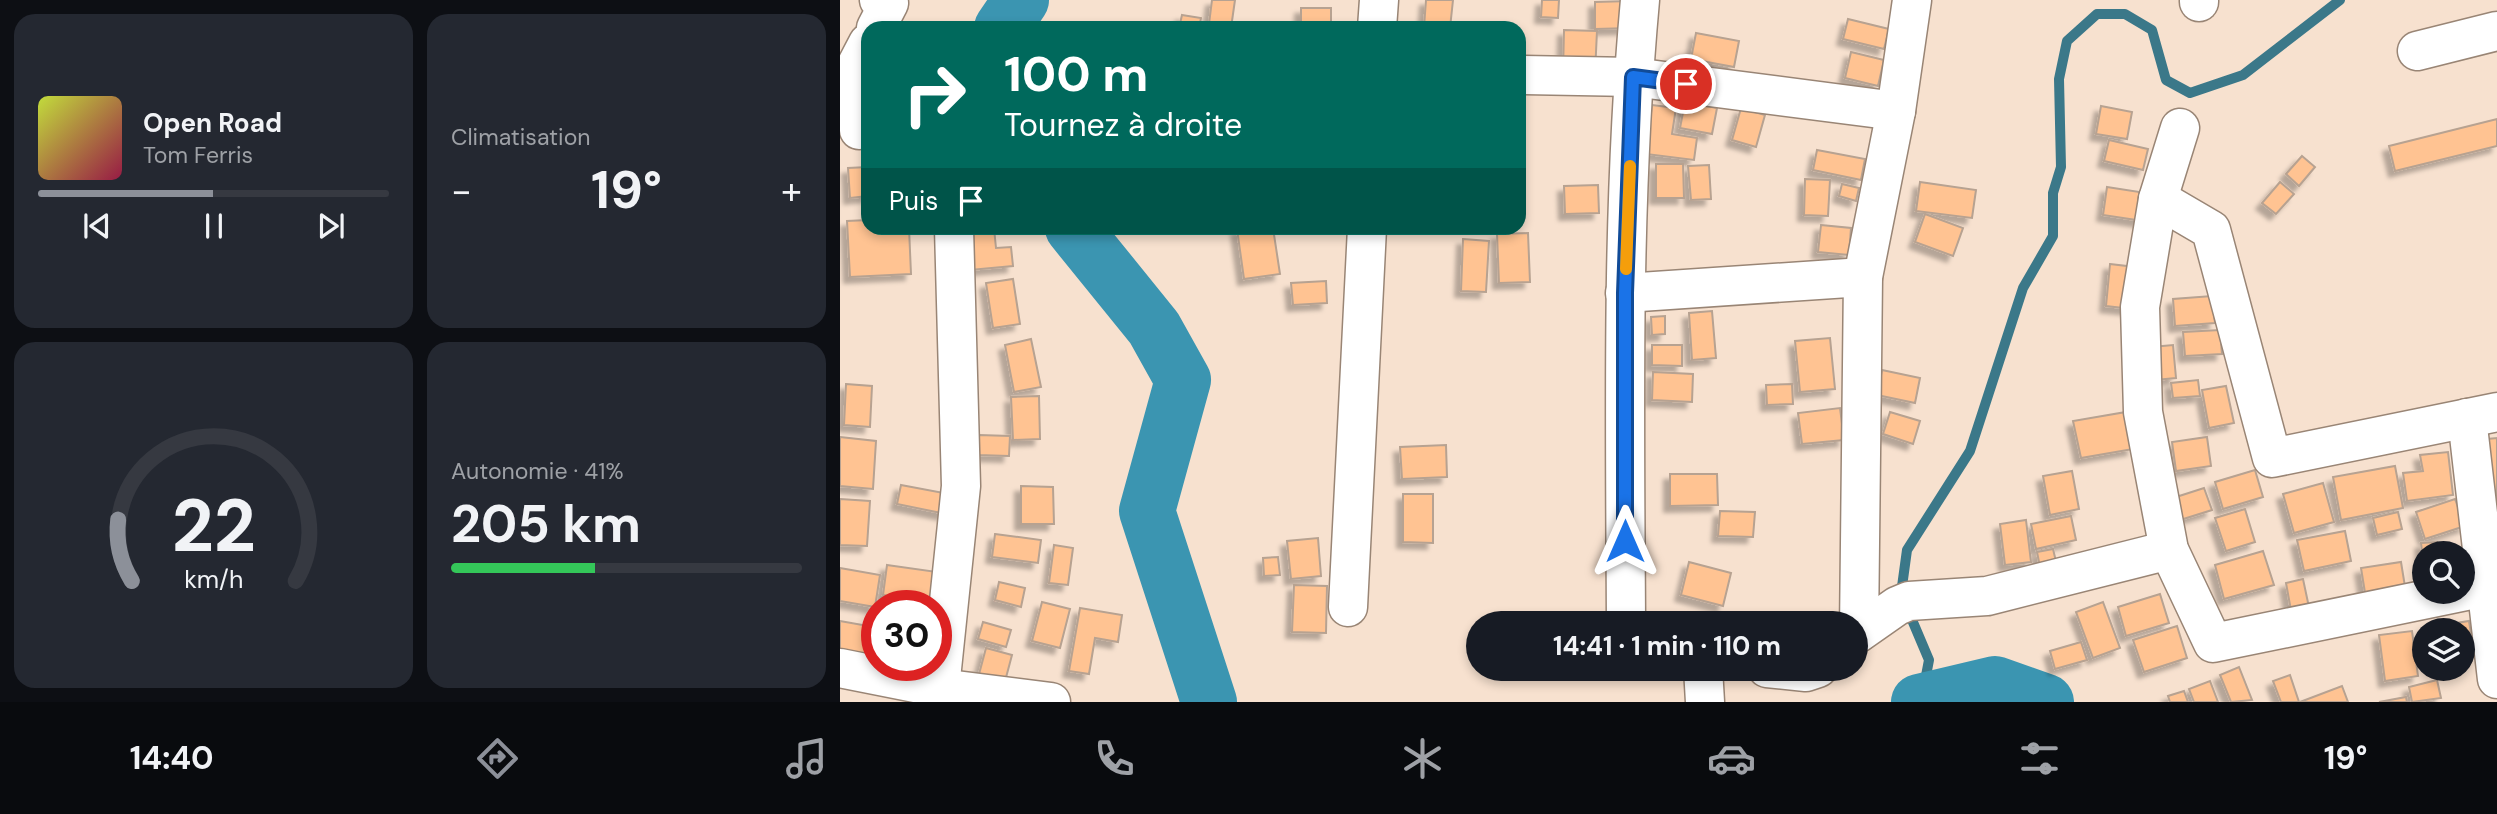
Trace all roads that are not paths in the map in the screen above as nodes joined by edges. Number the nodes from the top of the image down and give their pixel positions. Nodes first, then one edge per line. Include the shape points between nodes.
1 (879, 0) edge
2 (1379, 0) edge
3 (1640, 0) edge
4 (1912, 0) edge
5 (880, 21) edge
6 (1378, 21) edge
7 (2497, 31) edge
8 (2417, 51) dead end
9 (861, 56) edge
10 (1526, 75) edge
11 (1633, 77) junction
12 (1896, 111) junction
13 (2180, 128) dead end
14 (859, 130) dead end
15 (2158, 199) junction
16 (954, 235) edge
17 (1367, 235) edge
18 (1863, 277) junction
19 (1625, 293) junction
20 (2482, 415) edge
21 (2169, 550) junction
22 (2486, 587) junction
23 (1348, 607) dead end
24 (1626, 611) edge
25 (1858, 611) edge
26 (1868, 626) edge
27 (840, 668) edge
28 (2497, 679) edge
29 (941, 695) edge
30 (1051, 702) edge

1 - 5 street via 889,3
2 - 6 street
3 - 11 street
4 - 12 street
7 - 8 street
9 - 14 street via 856,66
10 - 11 street
11 - 12 street
11 - 19 street
12 - 18 street
13 - 15 street
15 - 20 street via 2211,230 2273,457
15 - 21 street via 2140,307 2143,412
16 - 29 street via 961,485
17 - 23 street
18 - 19 street
18 - 25 street
19 - 24 street
20 - 22 street
21 - 22 street via 2213,643
21 - 26 street via 1987,596 1903,603
22 - 28 street
27 - 29 street
29 - 30 street

